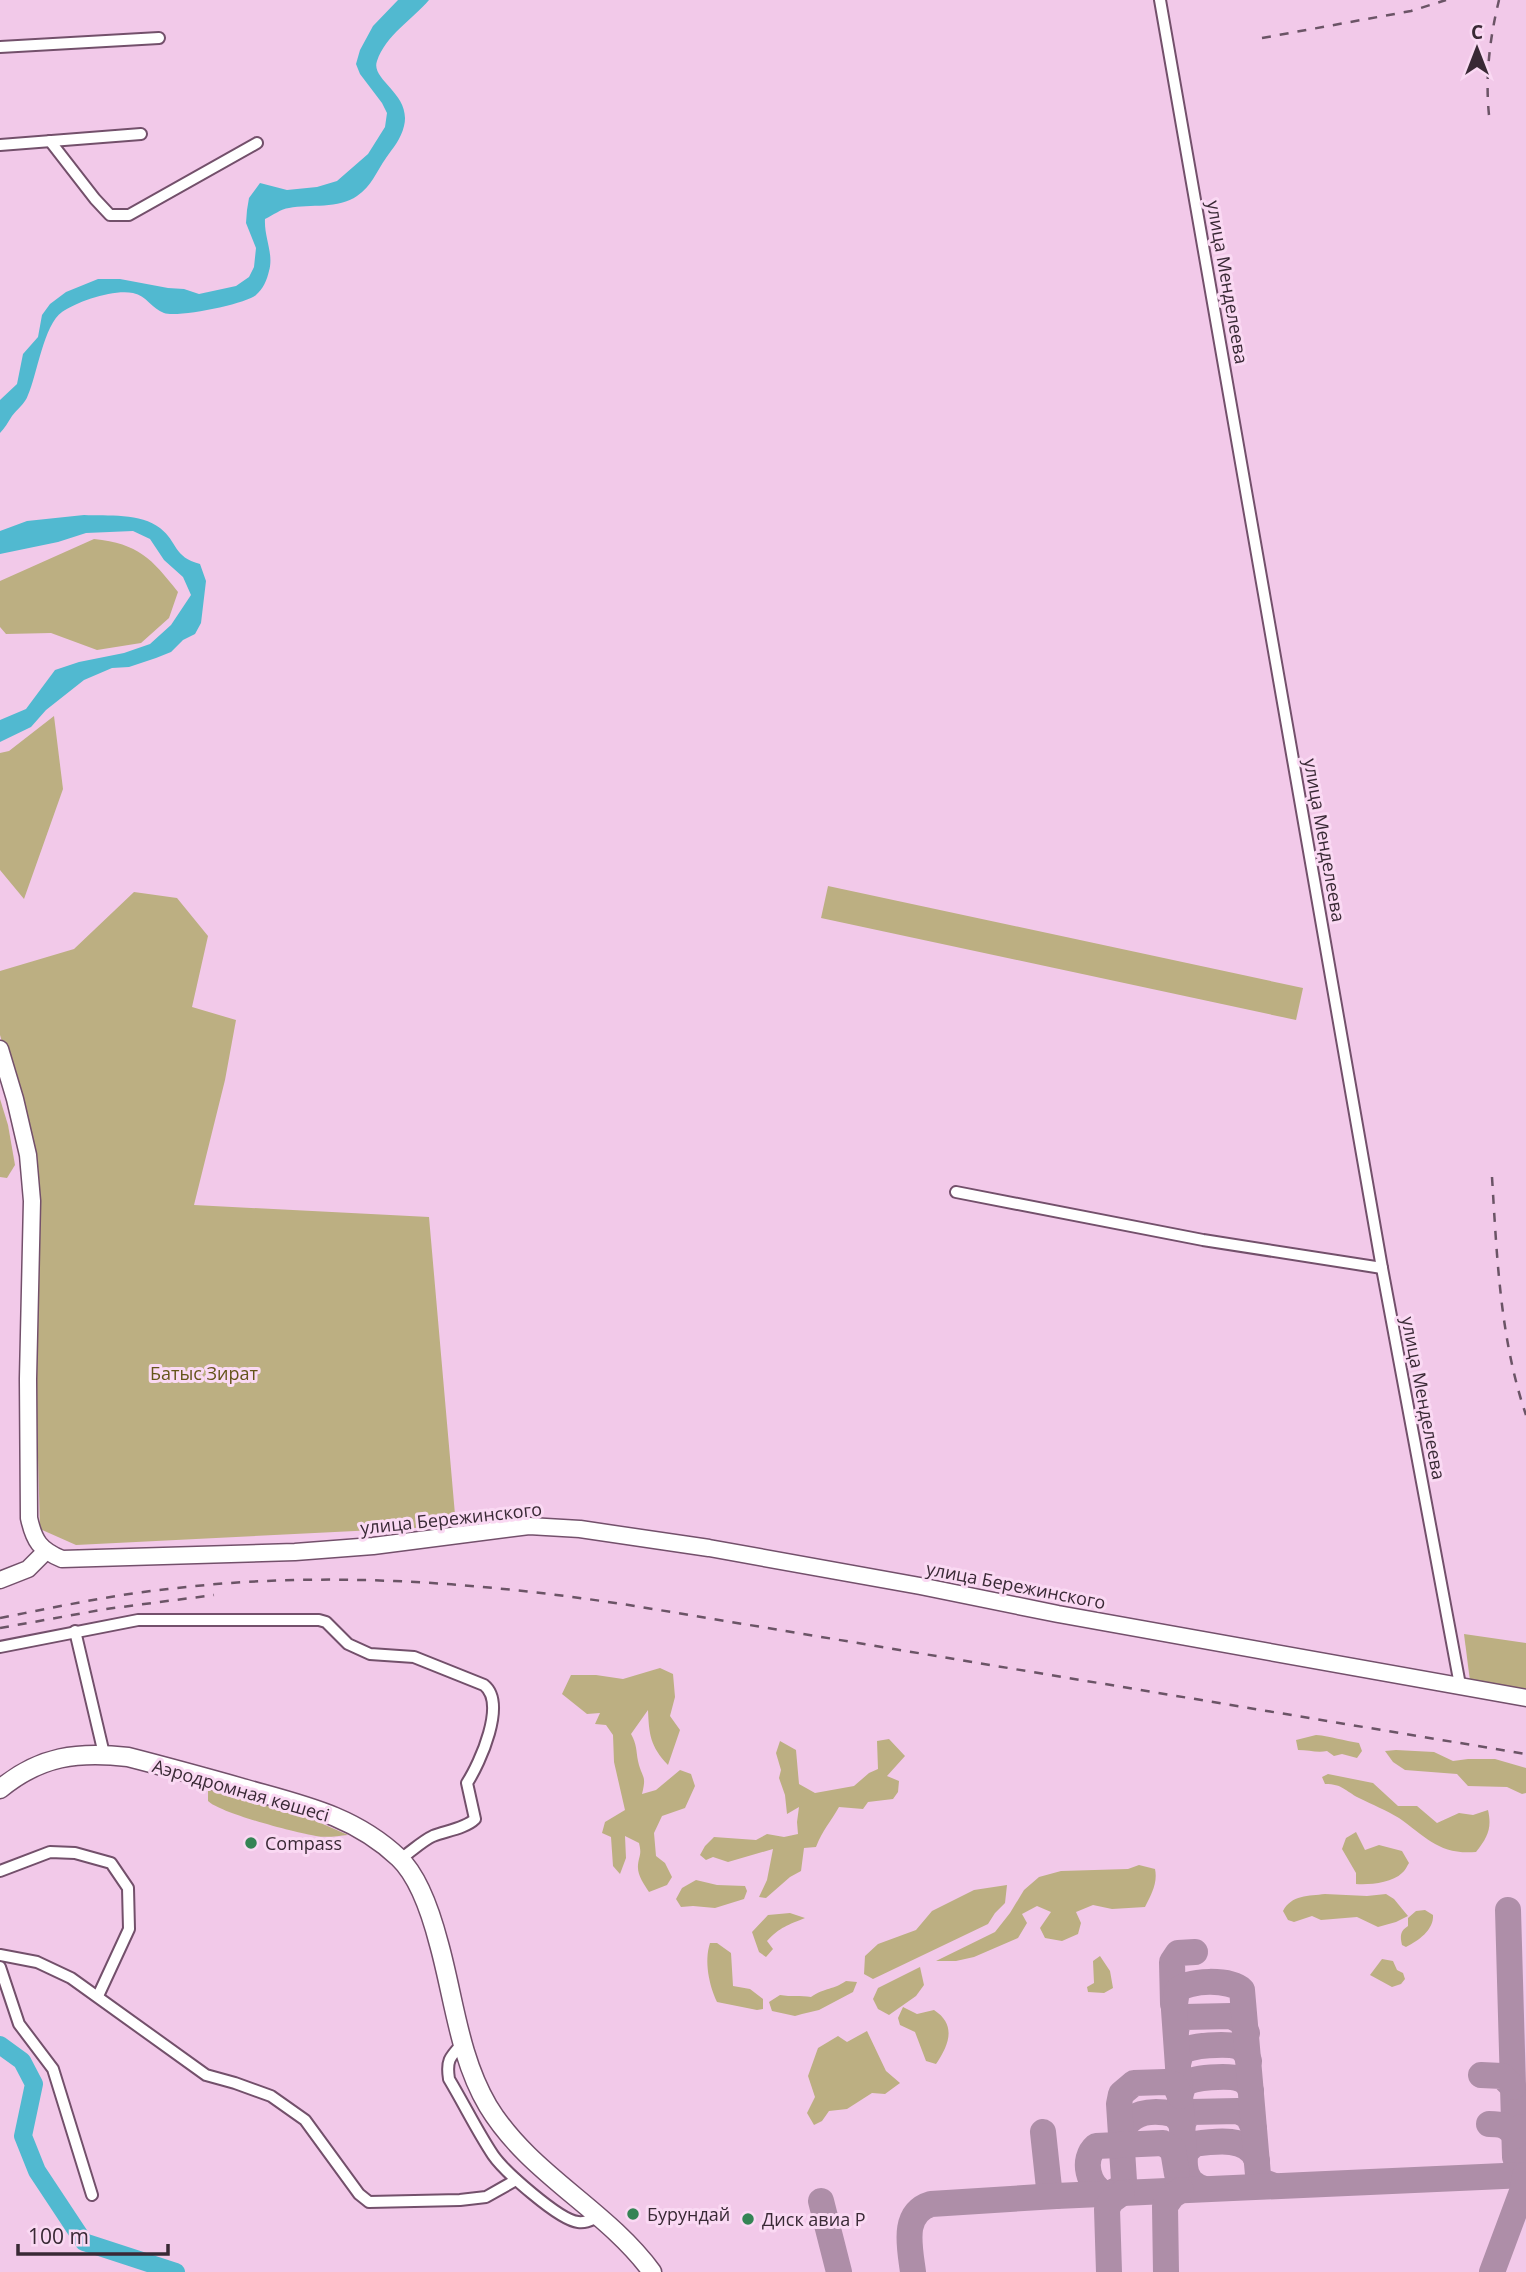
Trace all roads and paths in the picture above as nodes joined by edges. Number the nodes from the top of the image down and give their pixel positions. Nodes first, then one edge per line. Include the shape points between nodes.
1 (1160, 0) edge
2 (159, 38) dead end
3 (0, 47) edge
4 (141, 134) dead end
5 (50, 141) junction
6 (257, 143) dead end
7 (0, 145) edge
8 (0, 1049) edge
9 (956, 1192) dead end
10 (1382, 1268) junction
11 (45, 1552) junction
12 (0, 1580) edge
13 (75, 1631) junction
14 (0, 1647) edge
15 (1460, 1685) junction
16 (1526, 1698) edge
17 (104, 1754) junction
18 (0, 1788) edge
19 (400, 1860) junction
20 (0, 1871) edge
21 (0, 1955) edge
22 (0, 1967) edge
23 (97, 1996) junction
24 (463, 2043) junction
25 (516, 2180) junction
26 (92, 2195) dead end
27 (598, 2217) junction
28 (652, 2272) edge

1 - 10 street, улица Менделеева
2 - 3 street
4 - 5 street
5 - 6 street via 110,215 129,215
5 - 7 street
8 - 11 main road via 28,1155 32,1201 29,1518 35,1539
9 - 10 street via 1203,1240
10 - 15 street, улица Менделеева
11 - 12 main road via 28,1569
11 - 15 main road, улица Бережинского via 62,1559 295,1552 529,1527 580,1529 709,1548
13 - 14 street
13 - 17 street
13 - 19 street via 138,1620 319,1620 348,1644 370,1654 414,1657 484,1685 494,1701 493,1717 478,1766 467,1783 475,1819 469,1826 430,1838
15 - 16 main road, улица Бережинского
17 - 18 main road, Аэродромная көшесі via 52,1759
17 - 19 main road, Аэродромная көшесі via 324,1811 363,1830
19 - 24 main road, Аэродромная көшесі via 431,1914
20 - 23 street via 50,1852 111,1863 128,1888 129,1929
21 - 23 street via 37,1962
22 - 26 street via 19,2024 53,2069
23 - 25 street via 206,2075 271,2096 305,2120 369,2202 486,2197
24 - 25 street via 447,2066 449,2079 494,2157
24 - 27 main road, Аэродромная көшесі via 476,2085 490,2110 533,2160
25 - 27 street via 559,2215 576,2222
27 - 28 main road, Аэродромная көшесі

